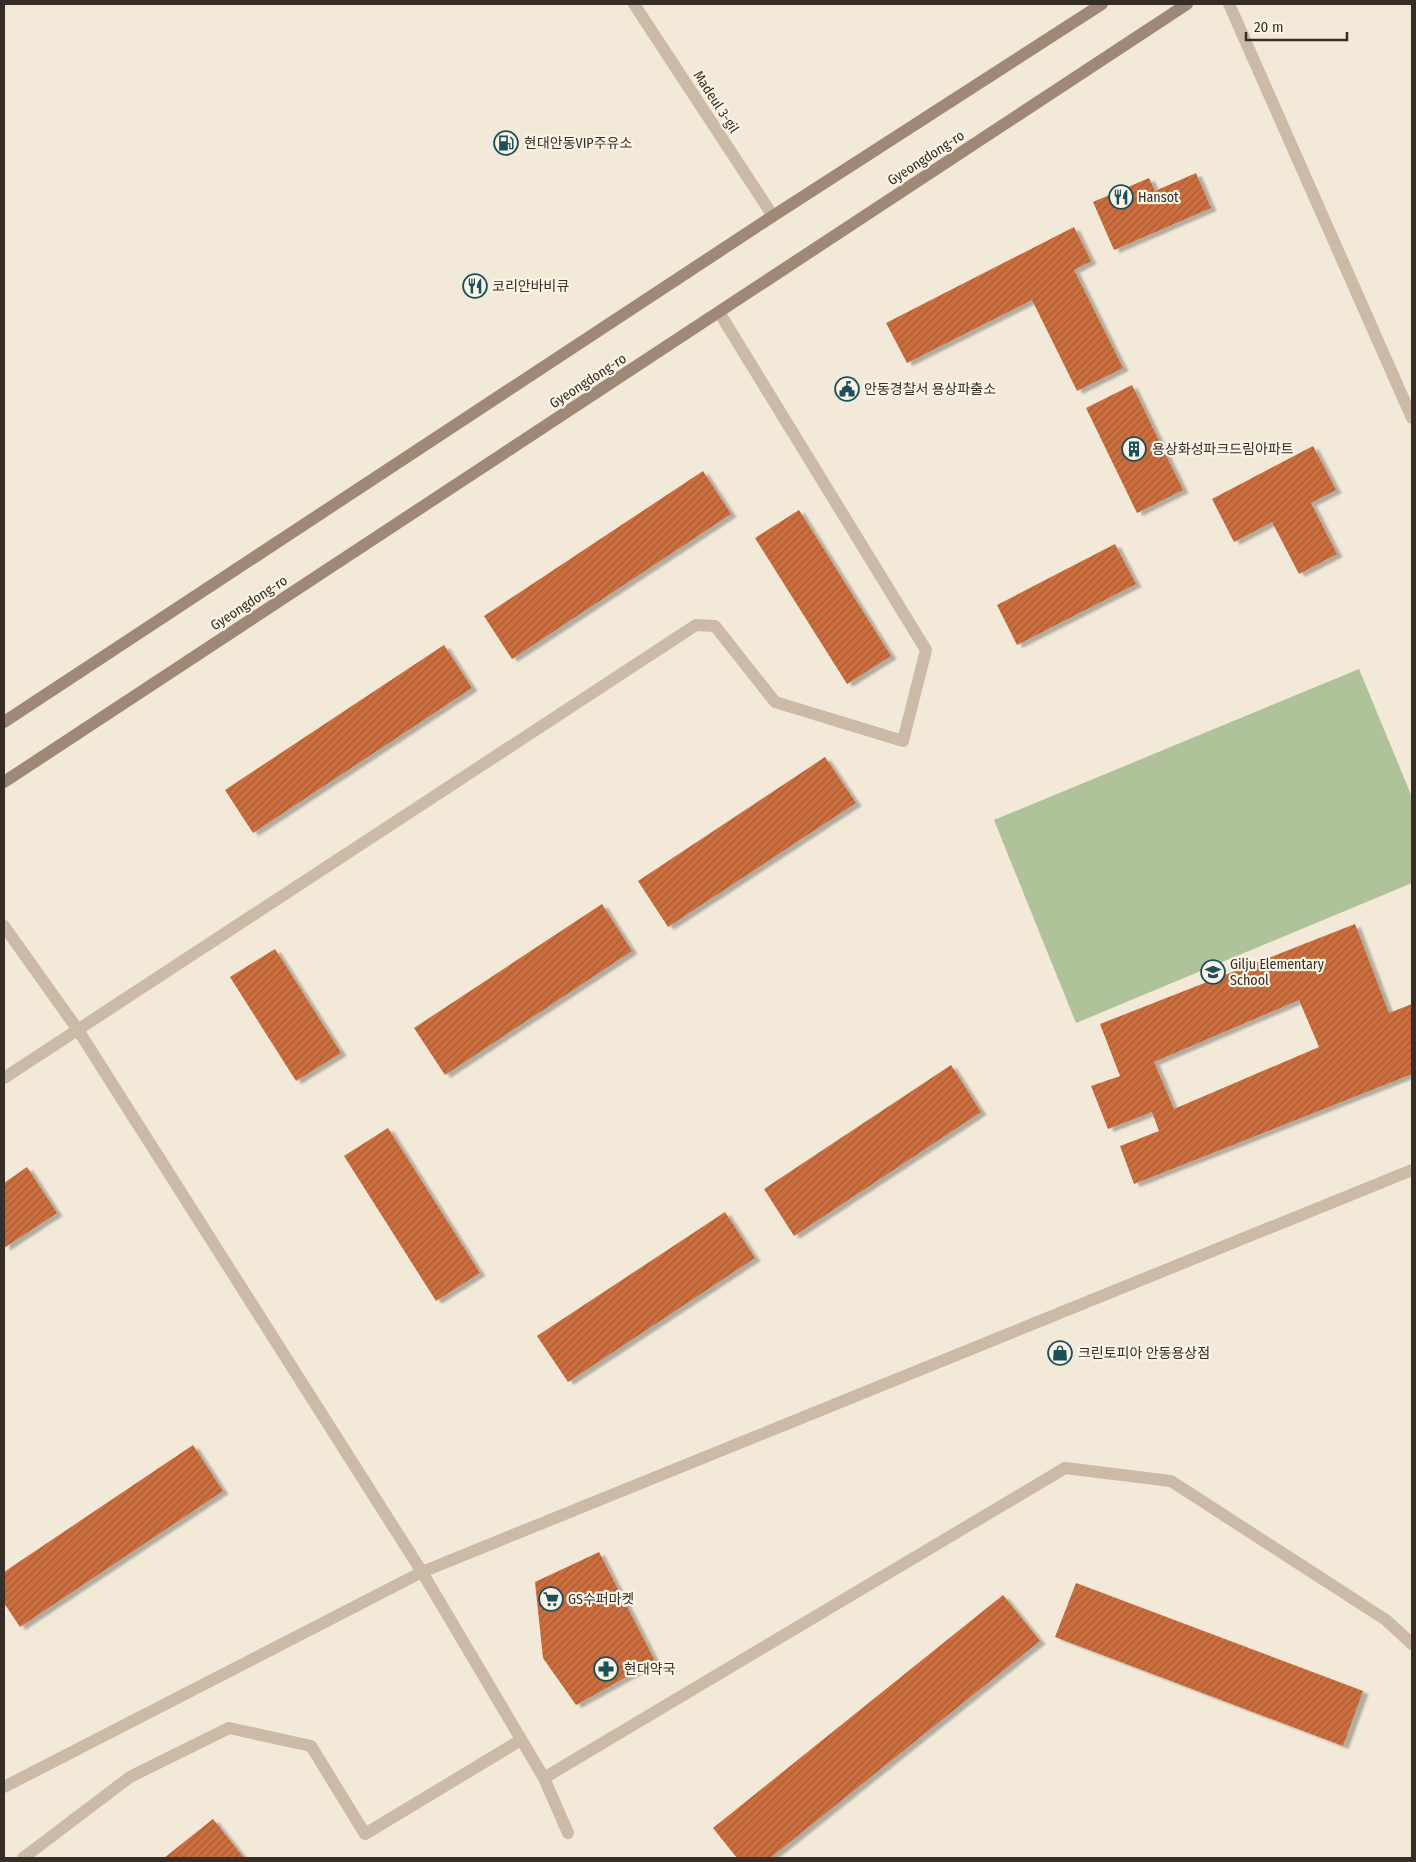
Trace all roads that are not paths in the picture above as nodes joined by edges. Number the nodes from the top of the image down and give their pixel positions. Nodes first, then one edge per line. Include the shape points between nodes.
1 (634, 4) edge
2 (1102, 4) edge
3 (1187, 4) edge
4 (1229, 4) edge
5 (773, 216) junction
6 (719, 312) junction
7 (1412, 418) edge
8 (4, 722) edge
9 (4, 782) edge
10 (4, 926) edge
11 (78, 1030) junction
12 (4, 1078) edge
13 (1412, 1170) edge
14 (422, 1572) junction
15 (1412, 1644) edge
16 (521, 1740) junction
17 (544, 1778) junction
18 (4, 1787) edge
19 (568, 1833) dead end
20 (23, 1858) edge

1 - 5 street, Madeul 3-gil
2 - 5 street
3 - 6 street, Gyeongdong-ro
4 - 7 street
5 - 8 street
6 - 9 street, Gyeongdong-ro
6 - 11 street via 926,650 903,741 775,702 715,626 696,625
10 - 11 street
11 - 12 street
11 - 14 street
13 - 14 street
14 - 16 street
14 - 18 street
15 - 17 street via 1386,1620 1171,1481 1065,1468
16 - 17 street
16 - 20 street via 365,1834 311,1746 229,1728 130,1777
17 - 19 street

